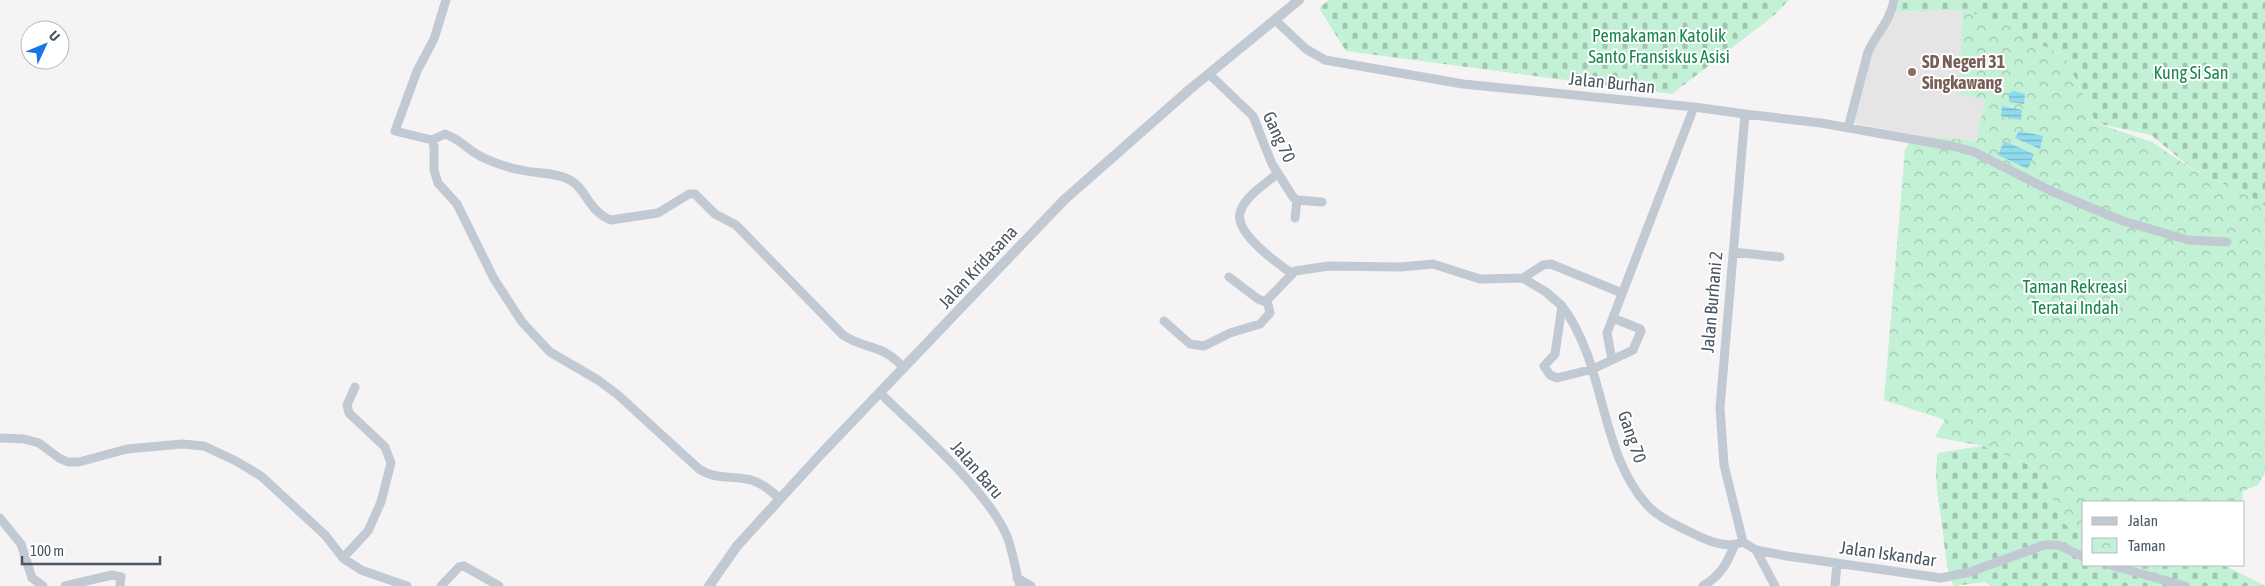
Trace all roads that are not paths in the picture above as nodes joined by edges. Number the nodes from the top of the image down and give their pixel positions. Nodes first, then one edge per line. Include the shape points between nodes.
1 (446, 0) edge
2 (1299, 0) edge
3 (1894, 0) edge
4 (1275, 20) junction
5 (1209, 74) junction
6 (1694, 107) junction
7 (1745, 114) junction
8 (1848, 128) junction
9 (432, 140) junction
10 (1278, 174) junction
11 (1297, 200) junction
12 (1322, 202) dead end
13 (1295, 218) dead end
14 (2227, 242) dead end
15 (1733, 252) junction
16 (1780, 257) dead end
17 (1291, 273) junction
18 (1229, 277) dead end
19 (1523, 278) junction
20 (1622, 293) junction
21 (1266, 302) junction
22 (1562, 306) junction
23 (1613, 318) junction
24 (1164, 321) dead end
25 (1612, 360) junction
26 (904, 368) junction
27 (1593, 369) junction
28 (355, 387) dead end
29 (880, 393) junction
30 (0, 438) edge
31 (780, 499) junction
32 (0, 518) edge
33 (1743, 542) junction
34 (1734, 546) junction
35 (1756, 550) junction
36 (2082, 556) edge
37 (343, 558) junction
38 (1837, 563) junction
39 (2114, 566) edge
40 (29, 582) edge
41 (1018, 582) edge
42 (1943, 582) edge
43 (42, 586) edge
44 (65, 586) edge
45 (120, 586) edge
46 (407, 586) edge
47 (441, 586) edge
48 (498, 586) edge
49 (710, 586) edge
50 (1031, 586) edge
51 (1703, 586) edge
52 (1775, 586) edge
53 (1835, 586) edge
54 (2185, 586) edge

1 - 9 street via 434,39 417,71 395,131
2 - 4 street, Jalan Kridasana
3 - 8 street via 1890,15 1868,52
4 - 5 street, Jalan Kridasana
4 - 6 street, Jalan Burhan via 1324,60 1463,84
5 - 10 street, Gang 70 via 1253,116
5 - 26 street, Jalan Kridasana via 1064,200
6 - 7 street
6 - 20 street
7 - 8 street
7 - 15 street, Jalan Burhani 2
8 - 14 street via 1974,152 2051,191 2123,221 2188,240
9 - 26 street via 445,134 458,139 484,158 520,170 571,180 593,208 611,220 658,213 692,193 736,225 843,335 887,352
9 - 31 street via 438,183 457,204 506,299 536,338 550,352 618,395 699,469 712,476 753,481
10 - 11 street, Gang 70
10 - 17 street via 1246,203 1240,218 1251,239
11 - 12 street
11 - 13 street
15 - 16 street
15 - 33 street, Jalan Burhani 2 via 1720,408 1724,465
17 - 19 street via 1329,266 1433,264 1480,279
17 - 21 street
18 - 21 street
19 - 20 street via 1543,265 1551,264
19 - 22 street, Gang 70
20 - 23 street
21 - 24 street via 1270,313 1260,324 1230,333 1204,346 1190,344
22 - 27 street, Gang 70 via 1575,325
22 - 27 street via 1555,354 1544,369 1557,378
23 - 25 street via 1607,333
23 - 25 street via 1641,331 1633,350
25 - 27 street
26 - 29 street, Jalan Kridasana
27 - 34 street, Gang 70 via 1616,453 1648,506 1694,534
28 - 37 street via 349,400 349,413 388,450 391,464 381,502 368,531
29 - 31 street, Jalan Kridasana
29 - 41 street, Jalan Baru via 954,467 992,512 1008,539
30 - 37 street via 39,443 68,462 80,462 127,449 182,444 204,446 261,476 325,535
31 - 49 street, Jalan Kridasana via 733,551
32 - 40 street via 21,544
33 - 34 street
33 - 35 street, Jalan Iskandar
34 - 51 street via 1724,568
35 - 38 street, Jalan Iskandar
35 - 52 street
36 - 42 street, Jalan Iskandar via 2058,545 2044,545
37 - 46 street via 362,570
38 - 42 street, Jalan Iskandar
38 - 53 street
39 - 54 street
40 - 43 street
41 - 50 street
44 - 45 street via 112,575 121,577
47 - 48 street via 459,567 464,566

